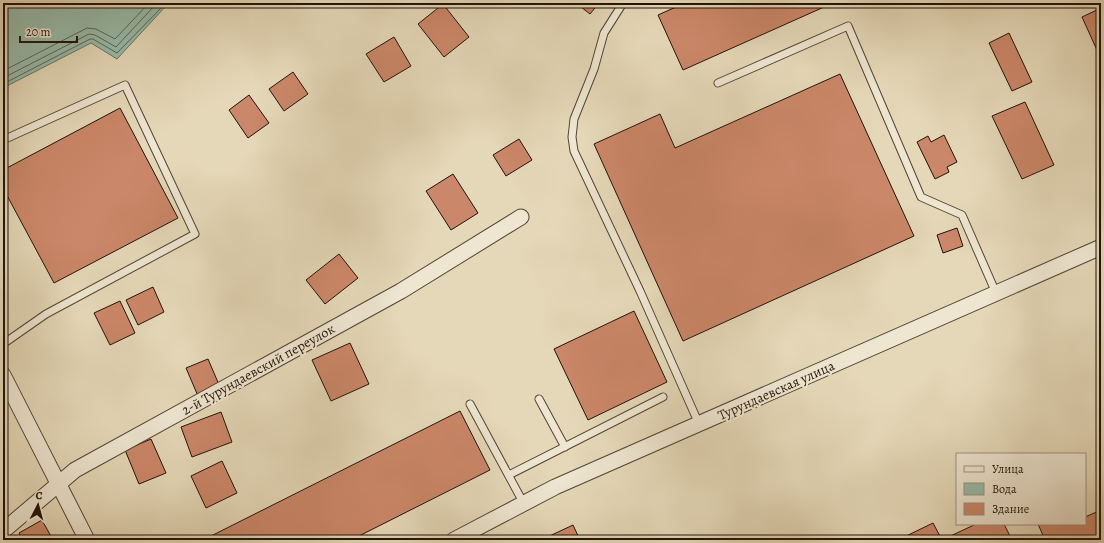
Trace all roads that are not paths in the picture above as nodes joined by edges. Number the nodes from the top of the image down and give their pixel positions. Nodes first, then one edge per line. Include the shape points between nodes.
1 (623, 3) edge
2 (718, 83) dead end
3 (3, 140) edge
4 (521, 217) dead end
5 (1101, 247) edge
6 (996, 293) junction
7 (3, 344) edge
8 (3, 375) edge
9 (663, 398) dead end
10 (539, 399) dead end
11 (470, 404) dead end
12 (700, 424) junction
13 (565, 447) junction
14 (509, 475) junction
15 (59, 484) junction
16 (524, 504) junction
17 (3, 531) edge
18 (86, 540) edge
19 (454, 540) edge

1 - 12 lane via 604,33 594,69 574,119 574,151
2 - 6 lane via 848,26 921,197 962,215
3 - 7 lane via 125,85 195,234 46,314
4 - 15 street, 2-й Турундаевский переулок via 401,291 75,470
5 - 6 street, Турундаевская улица
6 - 12 street, Турундаевская улица
8 - 15 street
9 - 13 lane
10 - 13 lane
11 - 14 lane
12 - 16 street, Турундаевская улица via 556,487
13 - 14 lane
14 - 16 lane
15 - 17 street, 2-й Турундаевский переулок
15 - 18 street
16 - 19 street, Турундаевская улица

